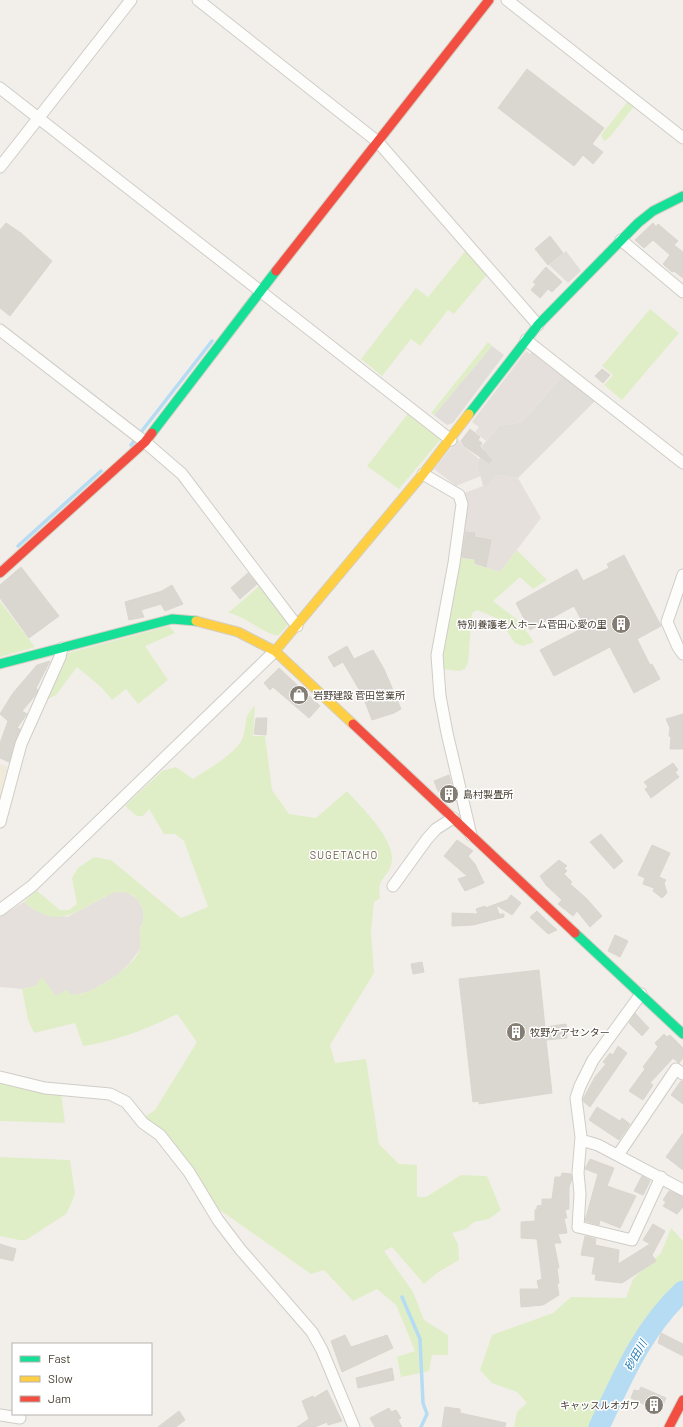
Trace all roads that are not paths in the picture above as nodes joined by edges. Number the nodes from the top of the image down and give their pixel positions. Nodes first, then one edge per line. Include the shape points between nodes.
1 (131, 0) edge
2 (198, 0) edge
3 (489, 0) edge
4 (507, 0) edge
5 (0, 88) edge
6 (39, 118) junction
7 (683, 138) edge
8 (378, 142) junction
9 (0, 167) edge
10 (683, 196) edge
11 (621, 240) junction
12 (261, 290) junction
13 (683, 292) edge
14 (538, 325) junction
15 (0, 330) edge
16 (526, 340) junction
17 (451, 440) junction
18 (145, 442) junction
19 (683, 462) edge
20 (423, 474) junction
21 (0, 573) edge
22 (683, 575) edge
23 (297, 626) junction
24 (62, 648) junction
25 (275, 651) junction
26 (683, 654) edge
27 (0, 664) edge
28 (453, 818) junction
29 (0, 822) edge
30 (471, 835) junction
31 (393, 886) dead end
32 (0, 910) edge
33 (641, 994) junction
34 (683, 1034) edge
35 (683, 1074) edge
36 (0, 1077) edge
37 (581, 1140) junction
38 (618, 1155) junction
39 (661, 1177) junction
40 (683, 1190) edge
41 (683, 1400) edge
42 (0, 1414) edge
43 (20, 1420) edge
44 (354, 1427) edge
45 (669, 1427) edge

1 - 6 street
2 - 8 street
3 - 8 street
4 - 7 street
5 - 6 street
6 - 9 street
6 - 12 street
8 - 12 street
8 - 14 street
10 - 11 street via 653,211
11 - 13 street
11 - 14 street
12 - 17 street
12 - 18 street
14 - 16 street
15 - 18 street
16 - 17 street
16 - 19 street
17 - 20 street
18 - 21 street
18 - 23 street via 182,474
20 - 23 street via 326,587
20 - 30 street via 459,495 462,504 437,654 440,696
22 - 26 street via 667,622
23 - 25 street
24 - 25 street via 149,624 172,619 188,619 217,624 248,634
24 - 27 street
24 - 29 street via 21,744
25 - 28 street
25 - 32 street via 32,886
28 - 30 street
28 - 31 street via 436,829 427,839
30 - 33 street
33 - 34 street
33 - 37 street via 593,1060 580,1086 576,1098
35 - 38 street via 676,1069
36 - 44 street via 45,1088 110,1094 126,1102 143,1123 160,1135 189,1172 218,1220 312,1332
37 - 38 street
37 - 39 street via 578,1227 632,1240
38 - 39 street
39 - 40 street
41 - 45 street
42 - 43 street

